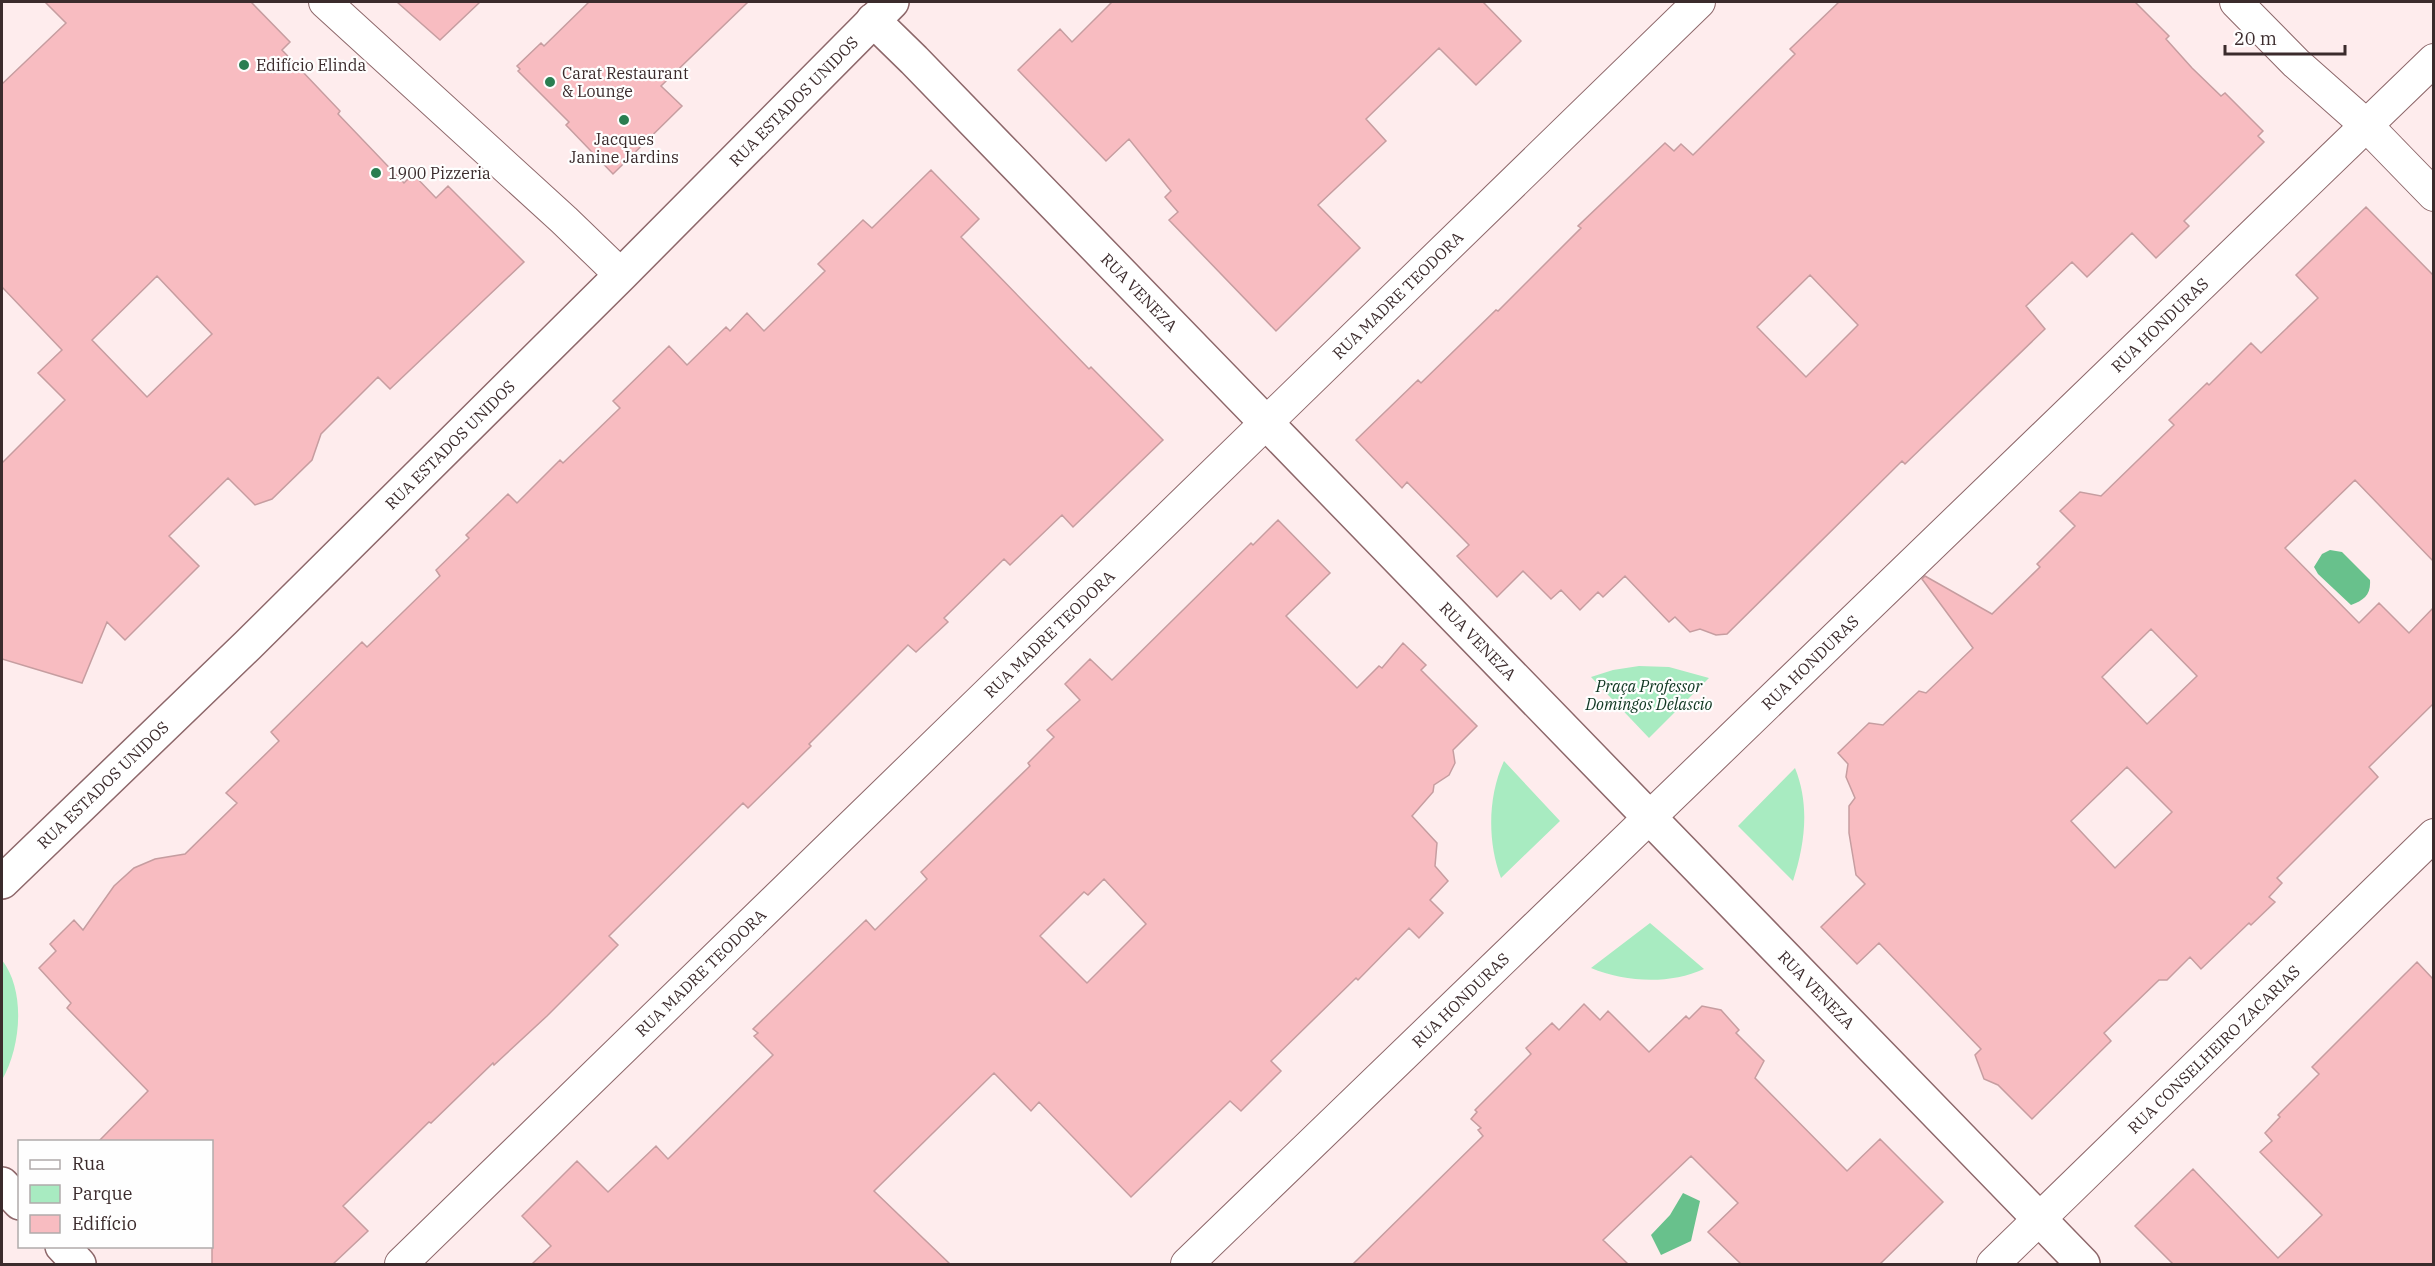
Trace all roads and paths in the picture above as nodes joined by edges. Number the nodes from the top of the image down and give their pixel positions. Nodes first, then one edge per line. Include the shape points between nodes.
1 (325, 2) edge
2 (1699, 2) edge
3 (2236, 2) edge
4 (882, 11) edge
5 (2433, 60) edge
6 (2366, 125) junction
7 (2433, 195) edge
8 (621, 275) junction
9 (1266, 423) junction
10 (1648, 819) junction
11 (2433, 835) edge
12 (2, 882) edge
13 (2, 1184) edge
14 (18, 1201) edge
15 (2039, 1220) junction
16 (64, 1248) edge
17 (79, 1264) edge
18 (401, 1264) edge
19 (1187, 1264) edge
20 (1993, 1264) edge
21 (2083, 1264) edge

1 - 8 street
2 - 9 street, RUA MADRE TEODORA
3 - 6 street via 2296,63
4 - 8 street, RUA ESTADOS UNIDOS
4 - 9 street, RUA VENEZA
5 - 6 street, RUA HONDURAS
6 - 7 street
6 - 10 street, RUA HONDURAS
8 - 12 street, RUA ESTADOS UNIDOS via 248,645
9 - 10 street, RUA VENEZA
9 - 18 street, RUA MADRE TEODORA
10 - 15 street, RUA VENEZA
10 - 19 street, RUA HONDURAS
11 - 15 street, RUA CONSELHEIRO ZACARIAS
13 - 14 street
15 - 20 street, RUA CONSELHEIRO ZACARIAS
15 - 21 street, RUA VENEZA
16 - 17 street

